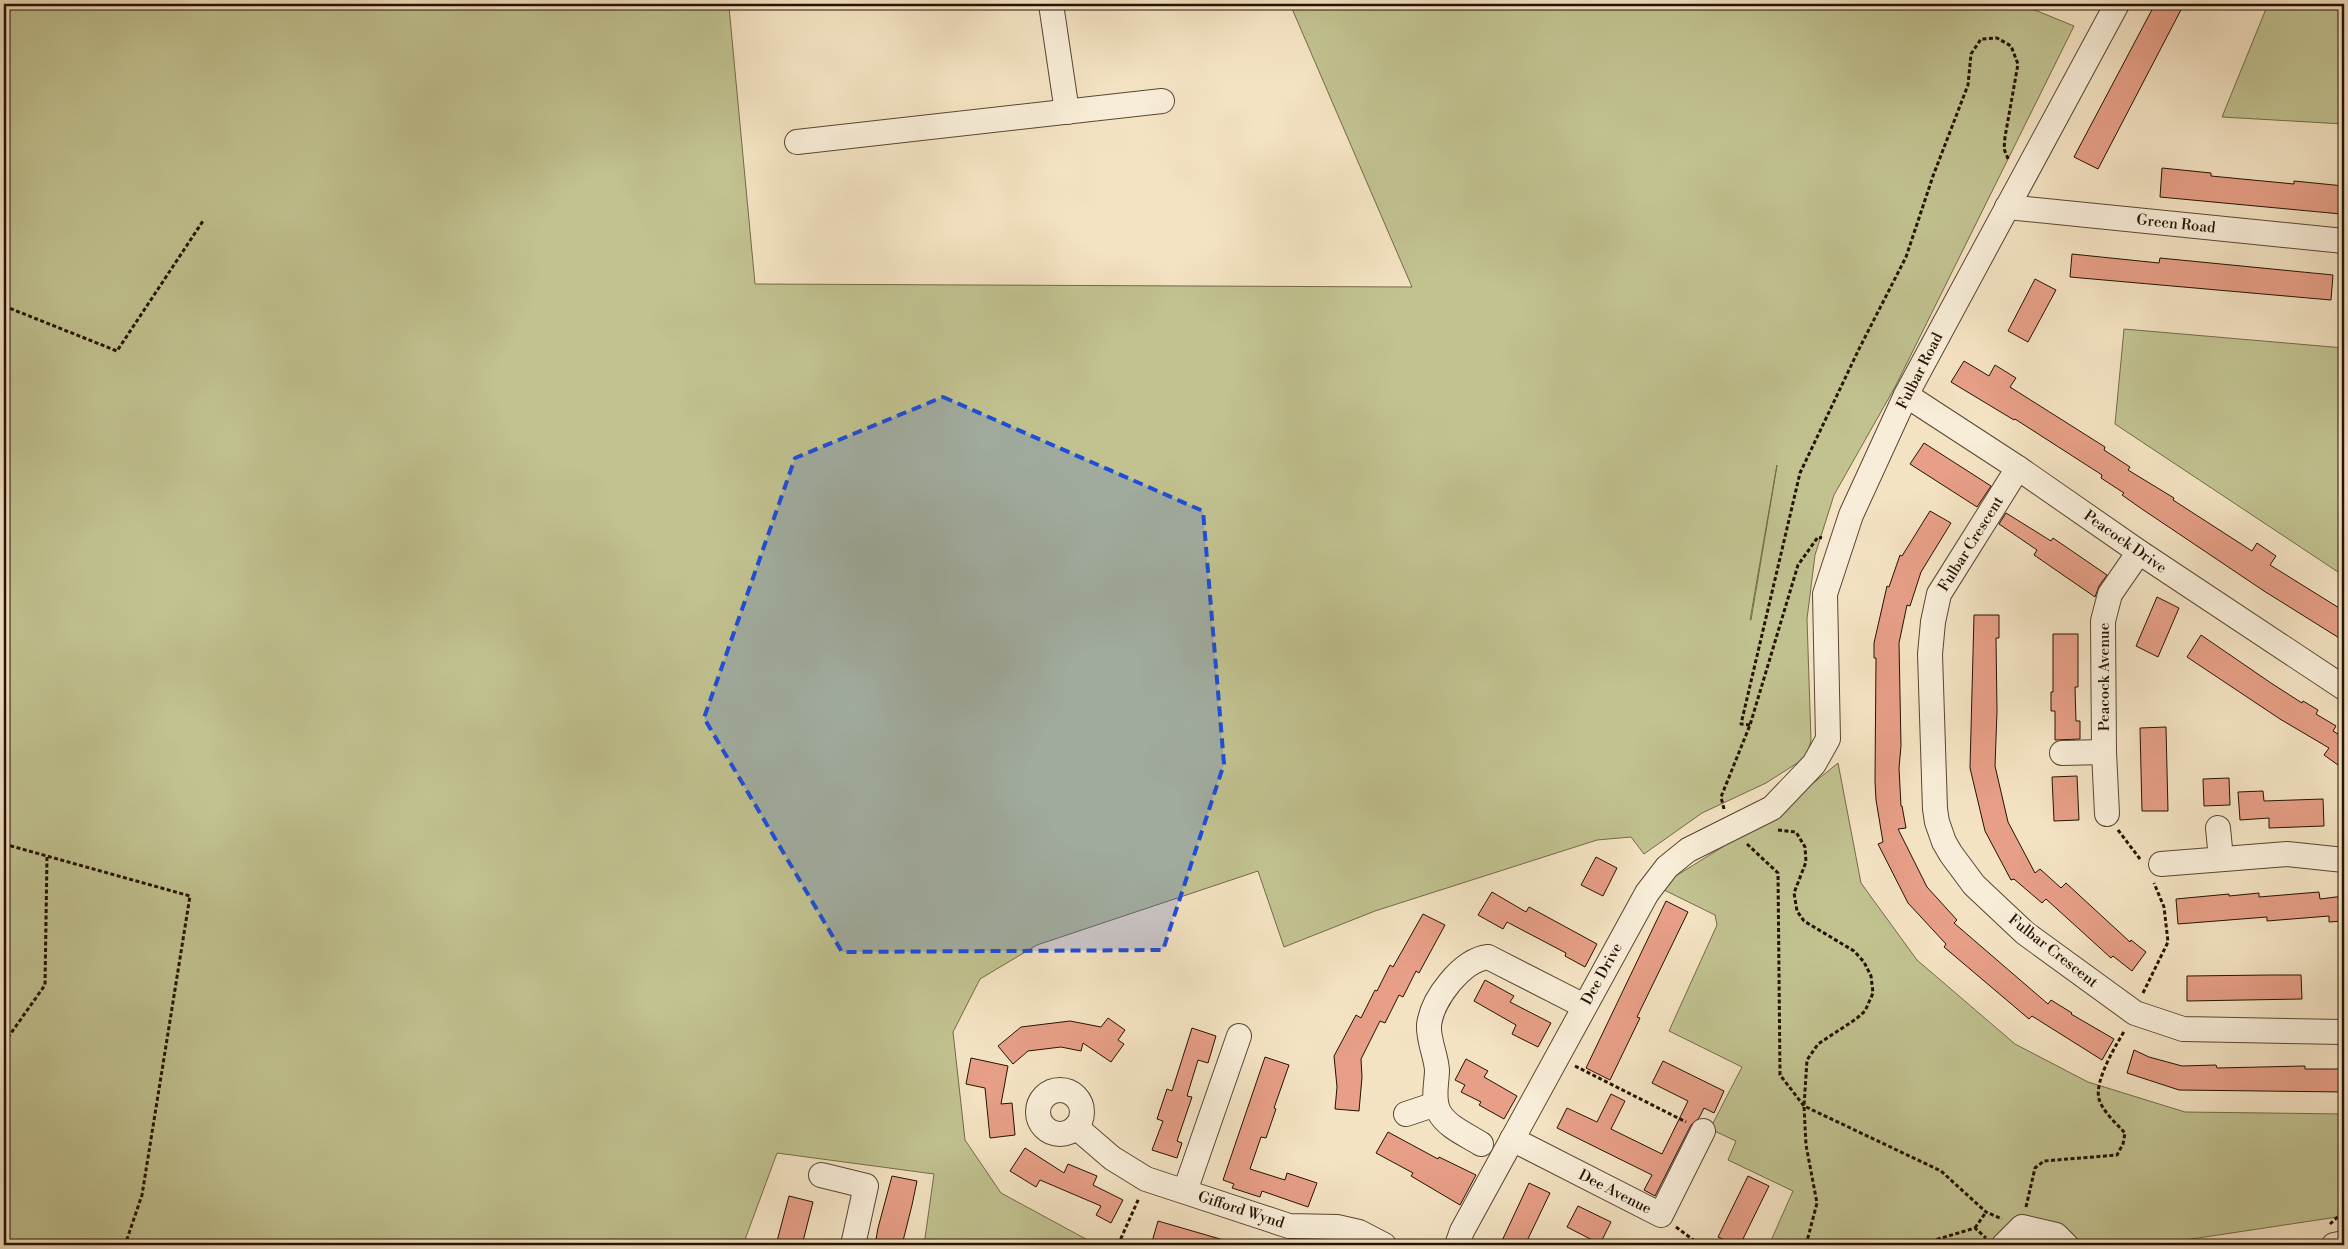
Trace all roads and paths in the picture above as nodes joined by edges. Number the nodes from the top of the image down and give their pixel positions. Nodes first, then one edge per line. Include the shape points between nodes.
1 (1051, 4) edge
2 (2109, 6) edge
3 (1162, 101) dead end
4 (1067, 112) junction
5 (797, 142) dead end
6 (2025, 172) junction
7 (2007, 207) junction
8 (203, 221) dead end
9 (2344, 241) edge
10 (4, 306) edge
11 (1906, 395) junction
12 (2018, 468) junction
13 (1840, 543) junction
14 (2139, 552) junction
15 (2344, 688) edge
16 (1750, 725) junction
17 (2104, 752) junction
18 (2062, 753) dead end
19 (1814, 764) joint
20 (2107, 814) joint
21 (2218, 828) dead end
22 (1730, 829) junction
23 (1775, 831) dead end
24 (4, 844) edge
25 (47, 856) junction
26 (2221, 859) junction
27 (2344, 860) edge
28 (2155, 868) junction
29 (1584, 1006) junction
30 (2135, 1014) junction
31 (2344, 1032) edge
32 (1240, 1036) dead end
33 (4, 1043) edge
34 (1557, 1056) junction
35 (1436, 1104) junction
36 (1804, 1106) junction
37 (1406, 1114) dead end
38 (1076, 1127) dead end
39 (1703, 1131) joint
40 (1512, 1138) junction
41 (1481, 1144) dead end
42 (821, 1175) dead end
43 (1185, 1191) junction
44 (1139, 1200) dead end
45 (1986, 1212) junction
46 (1661, 1215) junction
47 (2022, 1227) junction
48 (1975, 1228) junction
49 (1996, 1242) edge
50 (2344, 1243) edge
51 (126, 1245) edge
52 (853, 1245) edge
53 (1118, 1245) edge
54 (1384, 1245) edge
55 (1457, 1245) edge
56 (1700, 1245) edge
57 (1806, 1245) edge
58 (1918, 1245) edge
59 (2066, 1245) edge
60 (2334, 1245) edge

1 - 4 street
2 - 6 street, Fulbar Road
3 - 4 street
4 - 5 street
6 - 7 street, Fulbar Road
6 - 16 path via 2009,162 2004,149 2018,64 2011,46 1997,38 1981,39 1971,54 1968,85 1932,176 1906,258 1800,473 1741,724
7 - 9 street, Green Road
7 - 11 street, Fulbar Road
8 - 10 path via 117,351
11 - 12 street, Peacock Drive
11 - 13 street, Fulbar Road
12 - 14 street, Peacock Drive
12 - 30 street, Fulbar Crescent via 1940,594 1933,622 1930,654 1937,822 1950,854 1974,885 2025,933
13 - 16 path via 1818,537 1798,565
13 - 19 street, Fulbar Road via 1825,594 1828,739
14 - 15 street, Peacock Drive
14 - 17 street, Peacock Avenue via 2110,594 2105,607 2102,650
16 - 22 path via 1721,797
17 - 18 street, Peacock Avenue
17 - 20 street, Peacock Avenue
19 - 22 street, Dee Drive via 1772,808
20 - 28 path
21 - 26 street
22 - 29 street, Dee Drive via 1688,850 1667,867 1647,893
22 - 36 path via 1778,873 1780,1075
23 - 36 path via 1796,832 1805,847 1806,862 1794,894 1797,911 1804,922 1854,951 1871,976 1874,993 1865,1010 1818,1044 1807,1060
24 - 25 path
25 - 33 path via 46,985
25 - 51 path via 190,896 142,1195
26 - 27 street via 2287,854
26 - 28 street
28 - 30 path via 2168,942
29 - 34 street, Dee Drive
29 - 35 street via 1488,957 1470,962 1450,983 1432,1012 1429,1026 1436,1065
30 - 31 street, Fulbar Crescent via 2183,1029
30 - 47 path via 2104,1070 2098,1097 2104,1110 2125,1133 2123,1144 2117,1155 2044,1161 2035,1168
32 - 43 street, Gifford Wynd
34 - 39 path
34 - 40 street, Dee Drive
35 - 37 street
35 - 41 street via 1448,1123
36 - 45 path via 1941,1171
36 - 57 path via 1806,1145 1817,1203
38 - 43 street, Gifford Wynd via 1112,1158 1146,1179
39 - 46 street, Dee Avenue
40 - 46 street, Dee Avenue
40 - 55 street, Dee Drive
42 - 52 street via 866,1186
43 - 54 street, Gifford Wynd via 1289,1226 1337,1226 1359,1232
44 - 53 path
45 - 47 path
45 - 48 path
46 - 56 path
47 - 49 street
47 - 59 street via 2056,1235
48 - 49 path
48 - 58 path
50 - 60 street

